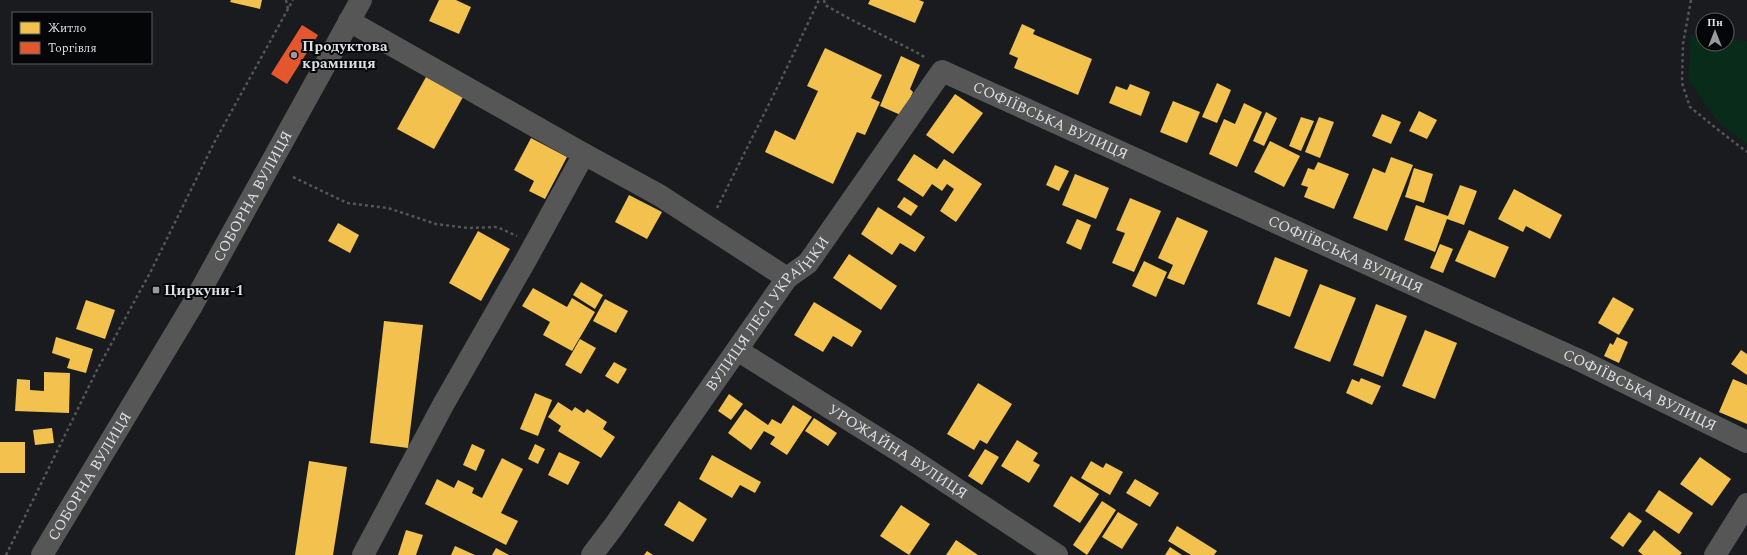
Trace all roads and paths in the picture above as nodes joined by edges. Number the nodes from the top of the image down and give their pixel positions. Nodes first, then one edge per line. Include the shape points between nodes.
1 (286, 0) edge
2 (293, 0) edge
3 (361, 0) edge
4 (819, 0) edge
5 (824, 0) edge
6 (1691, 0) edge
7 (288, 9) junction
8 (349, 21) junction
9 (942, 71) junction
10 (1747, 152) edge
11 (584, 154) junction
12 (292, 177) dead end
13 (707, 227) junction
14 (534, 243) junction
15 (787, 278) junction
16 (737, 350) junction
17 (1747, 442) edge
18 (1747, 504) edge
19 (6, 555) edge
20 (42, 555) edge
21 (362, 555) edge
22 (592, 555) edge
23 (1057, 555) edge
24 (1714, 555) edge

1 - 7 path
2 - 7 path
3 - 8 street, СОБОРНА ВУЛИЦЯ
4 - 13 path
5 - 9 path via 825,5 916,52
6 - 10 path via 1683,44 1682,83 1690,107
7 - 19 path via 215,141 151,271 97,370
8 - 11 street
8 - 20 street, СОБОРНА ВУЛИЦЯ via 193,304
9 - 15 street, ВУЛИЦЯ ЛЕСІ УКРАЇНКИ via 808,263
9 - 17 street, СОФІЇВСЬКА ВУЛИЦЯ via 1579,360
11 - 13 street via 659,195
11 - 14 street
12 - 14 path via 348,203 388,208 436,224 468,228 497,227
13 - 15 street
14 - 21 street
15 - 16 street, ВУЛИЦЯ ЛЕСІ УКРАЇНКИ
16 - 22 street, ВУЛИЦЯ ЛЕСІ УКРАЇНКИ
16 - 23 street, УРОЖАЙНА ВУЛИЦЯ
18 - 24 street

